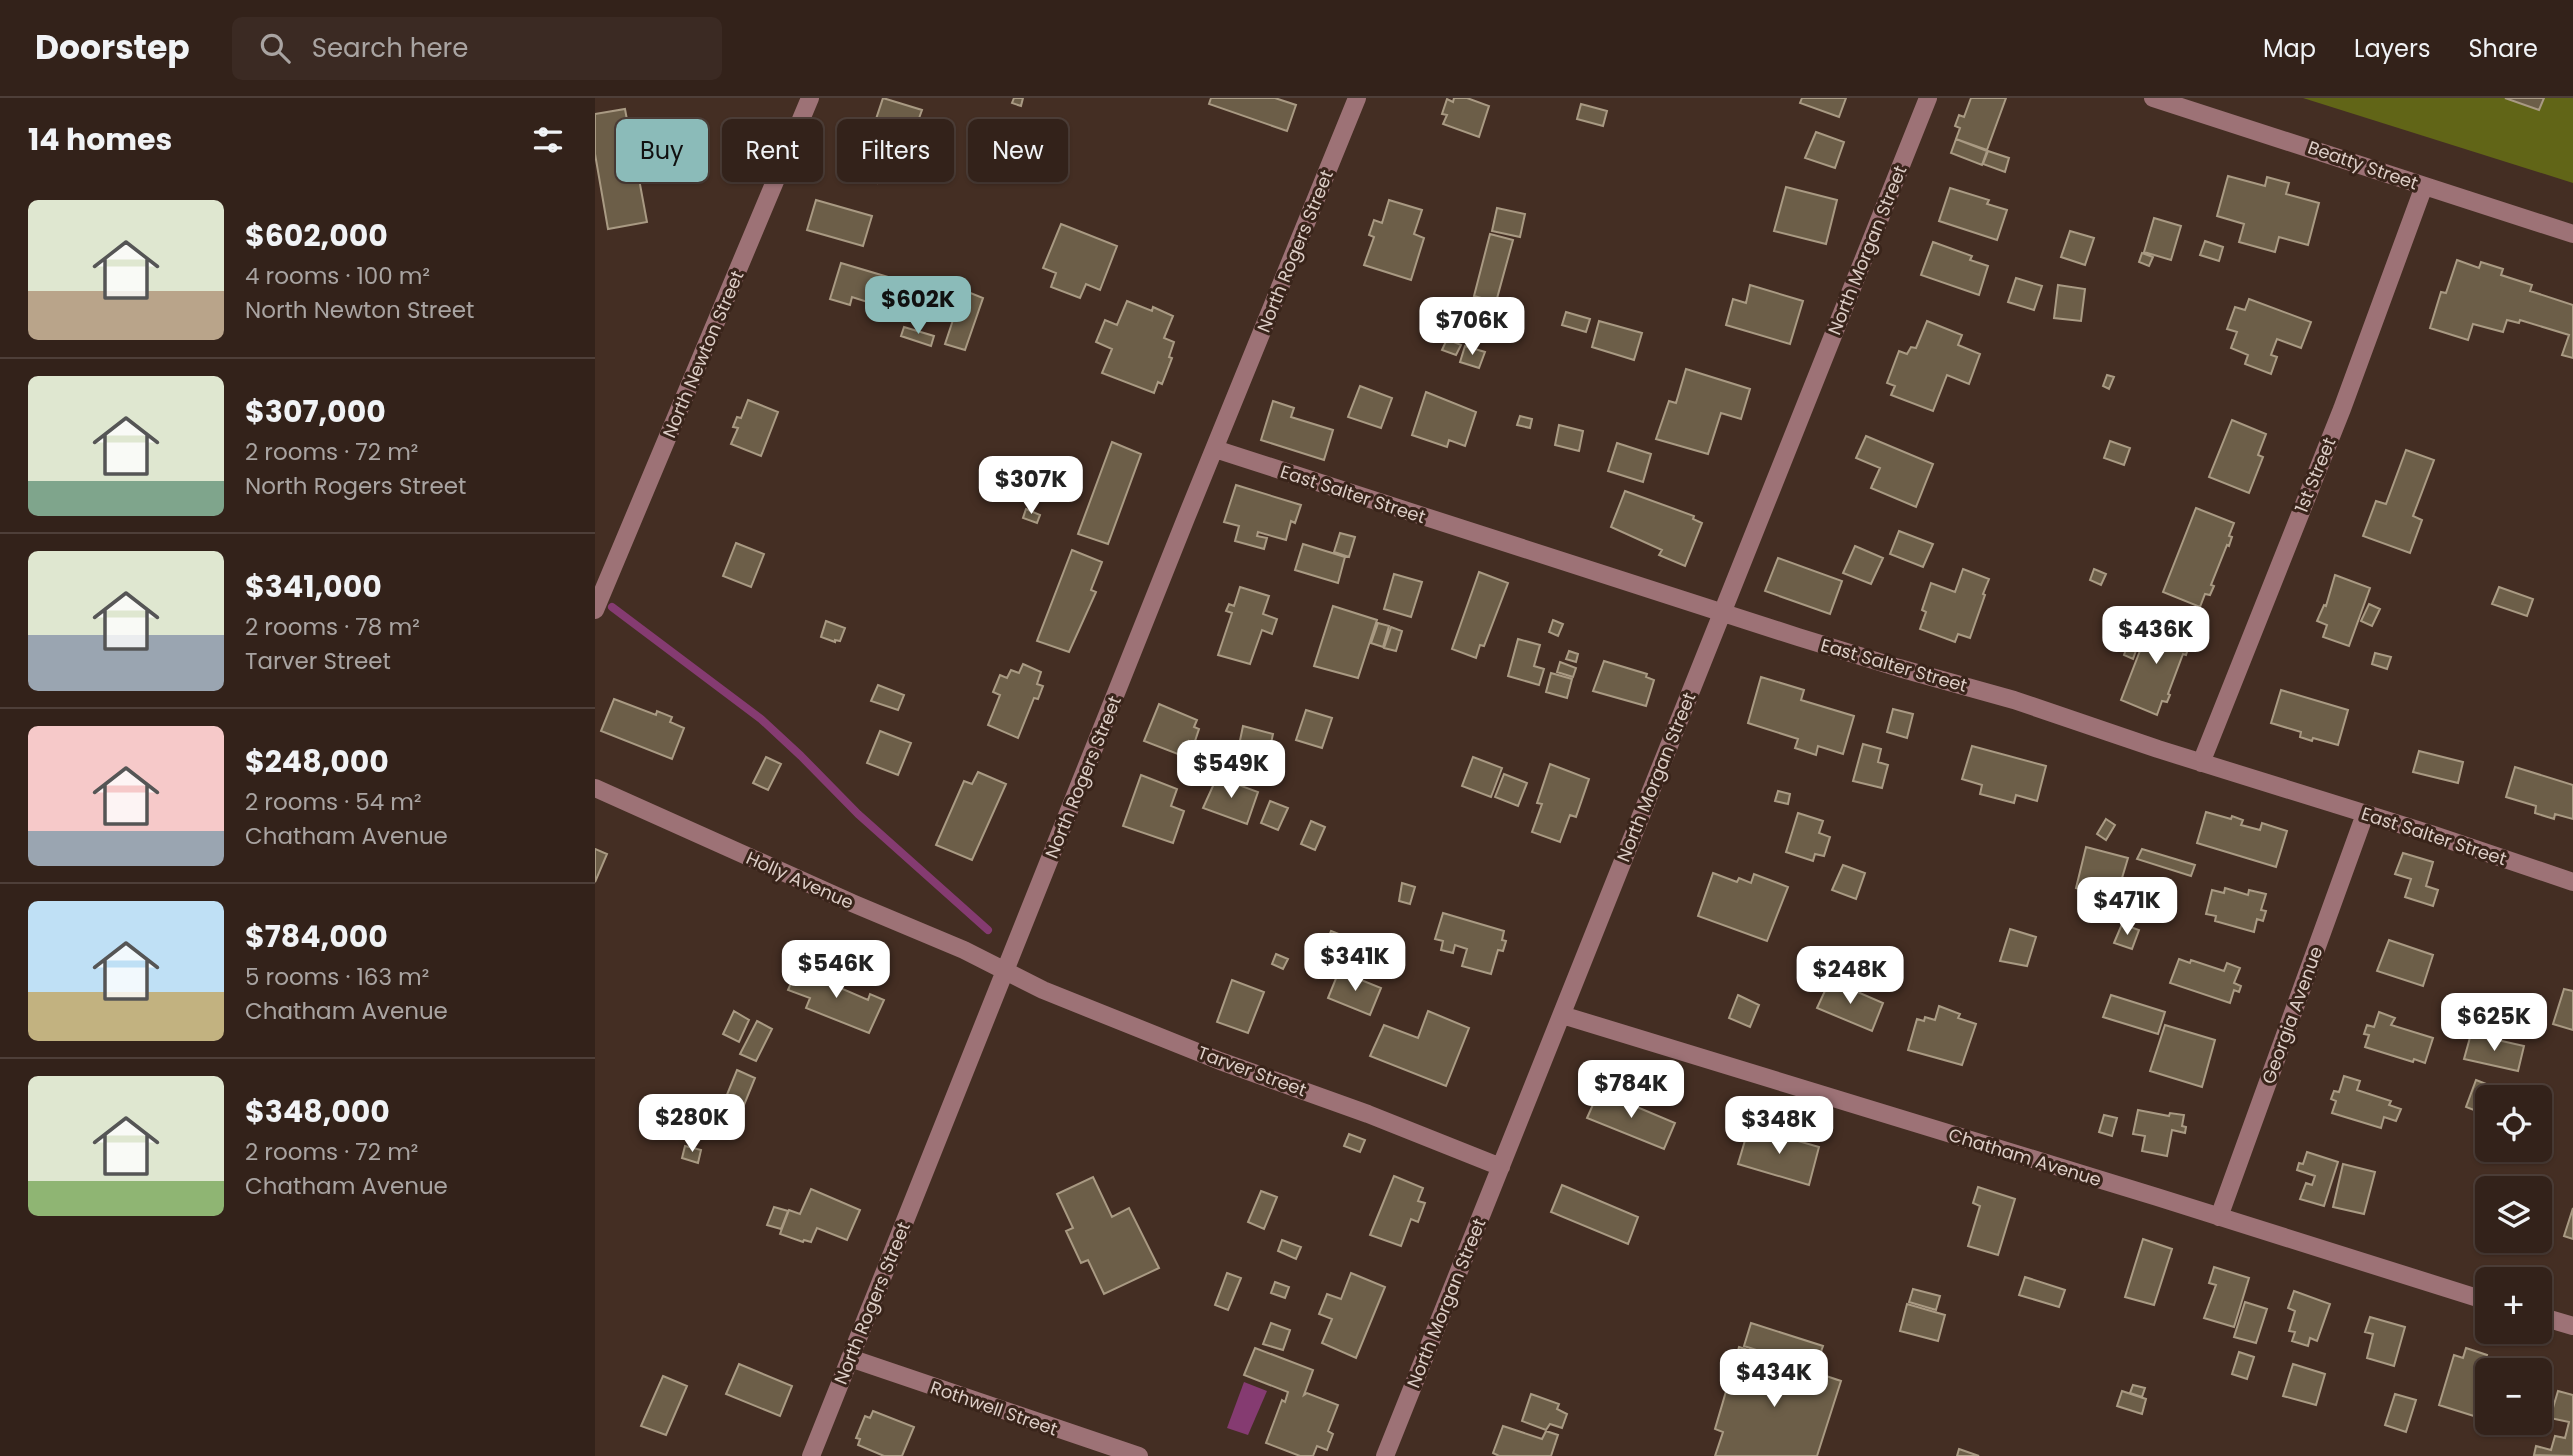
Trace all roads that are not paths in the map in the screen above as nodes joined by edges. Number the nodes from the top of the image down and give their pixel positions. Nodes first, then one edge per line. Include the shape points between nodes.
1 (810, 98) edge
2 (1357, 98) edge
3 (1928, 98) edge
4 (2153, 98) edge
5 (2424, 186) junction
6 (2573, 234) edge
7 (1215, 449) junction
8 (595, 610) edge
9 (1721, 612) junction
10 (2201, 763) junction
11 (595, 788) edge
12 (2365, 814) junction
13 (2573, 882) edge
14 (1004, 972) junction
15 (1562, 1015) junction
16 (1501, 1167) junction
17 (2219, 1217) junction
18 (2475, 1297) edge
19 (2552, 1320) edge
20 (2573, 1326) edge
21 (850, 1358) junction
22 (811, 1456) edge
23 (1139, 1456) edge
24 (1385, 1456) edge

1 - 8 street, North Newton Street
2 - 7 street, North Rogers Street
3 - 9 street, North Morgan Street
4 - 5 street, Beatty Street
5 - 6 street, Beatty Street
5 - 10 street, 1st Street via 2337,421
7 - 9 street, East Salter Street
7 - 14 street, North Rogers Street
9 - 10 street, East Salter Street via 2014,700
9 - 15 street, North Morgan Street
10 - 12 street, East Salter Street
11 - 14 street, Holly Avenue via 964,950
12 - 13 street, East Salter Street
12 - 17 street, Georgia Avenue
14 - 16 street, Tarver Street via 1220,1061
14 - 21 street, North Rogers Street
15 - 16 street, North Morgan Street
15 - 17 street, Chatham Avenue
16 - 24 street, North Morgan Street
17 - 18 street, Chatham Avenue
19 - 20 street
21 - 22 street, North Rogers Street
21 - 23 street, Rothwell Street

